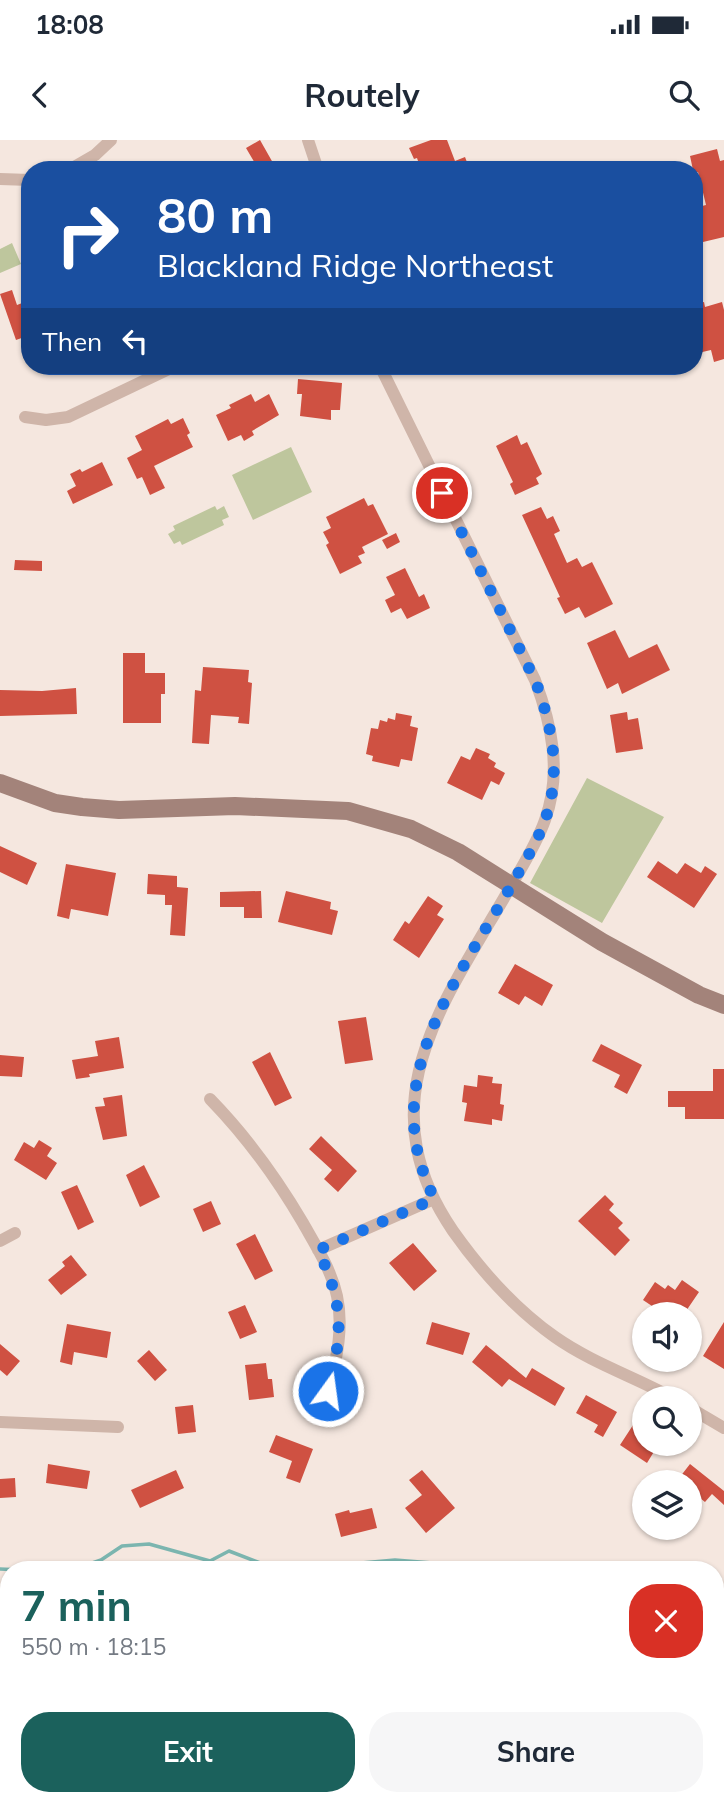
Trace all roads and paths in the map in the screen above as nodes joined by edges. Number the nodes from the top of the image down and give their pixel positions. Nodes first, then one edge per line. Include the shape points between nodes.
1 (111, 140) edge
2 (308, 140) edge
3 (85, 161) edge
4 (315, 161) edge
5 (0, 179) edge
6 (21, 180) edge
7 (156, 375) edge
8 (384, 375) edge
9 (25, 417) dead end
10 (0, 783) edge
11 (511, 885) junction
12 (724, 1005) edge
13 (210, 1099) dead end
14 (434, 1199) junction
15 (15, 1233) dead end
16 (0, 1241) edge
17 (318, 1250) junction
18 (648, 1386) edge
19 (328, 1391) dead end
20 (702, 1415) edge
21 (0, 1422) edge
22 (118, 1427) dead end
23 (724, 1428) edge

1 - 3 street
2 - 4 street
5 - 6 street
7 - 9 street via 68,417
8 - 11 street via 546,709 554,757 552,787 545,819
10 - 11 street via 55,803 94,808 235,806 348,811 411,830
11 - 12 street via 602,942
11 - 14 street via 447,998 421,1057 414,1123 417,1149
13 - 17 street via 249,1140
14 - 17 street
14 - 18 street via 481,1269 518,1308 577,1351
15 - 16 street
17 - 19 street via 335,1291 339,1318 338,1354
20 - 23 street
21 - 22 street

